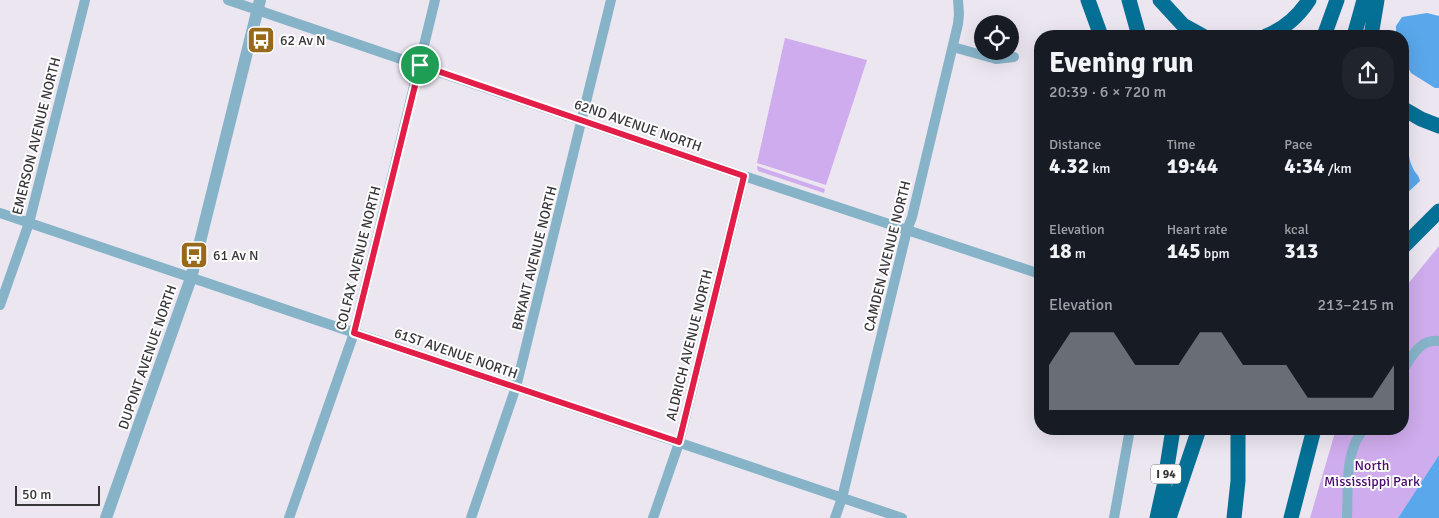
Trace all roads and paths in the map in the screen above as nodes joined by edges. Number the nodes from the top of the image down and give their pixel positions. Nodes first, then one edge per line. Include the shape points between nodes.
1 (85, 0) edge
2 (228, 0) edge
3 (435, 0) edge
4 (611, 0) edge
5 (958, 0) edge
6 (1088, 0) edge
7 (1128, 0) edge
8 (1160, 0) edge
9 (1310, 0) edge
10 (1336, 0) edge
11 (1364, 0) edge
12 (1377, 0) edge
13 (259, 5) edge
14 (1099, 30) edge
15 (1137, 30) edge
16 (1192, 30) edge
17 (1278, 30) edge
18 (1326, 30) edge
19 (1356, 30) edge
20 (1373, 30) edge
21 (953, 47) junction
22 (974, 53) edge
23 (420, 65) junction
24 (1409, 112) edge
25 (582, 120) junction
26 (1439, 126) edge
27 (744, 176) junction
28 (1439, 212) edge
29 (0, 213) edge
30 (29, 223) junction
31 (907, 230) junction
32 (1409, 241) edge
33 (1034, 272) edge
34 (191, 278) junction
35 (0, 305) edge
36 (354, 333) junction
37 (1439, 342) edge
38 (1409, 361) edge
39 (516, 387) junction
40 (1129, 435) edge
41 (1172, 435) edge
42 (1197, 435) edge
43 (1238, 435) edge
44 (1302, 435) edge
45 (1312, 435) edge
46 (1360, 435) edge
47 (679, 442) junction
48 (842, 498) junction
49 (106, 518) edge
50 (289, 518) edge
51 (471, 518) edge
52 (653, 518) edge
53 (835, 518) edge
54 (902, 518) edge
55 (1114, 518) edge
56 (1157, 518) edge
57 (1169, 518) edge
58 (1234, 518) edge
59 (1284, 518) edge
60 (1290, 518) edge
61 (1347, 518) edge

1 - 30 street, EMERSON AVENUE NORTH
2 - 13 street, 62ND AVENUE NORTH
3 - 23 street, COLFAX AVENUE NORTH
4 - 25 street, BRYANT AVENUE NORTH
5 - 21 street, CAMDEN AVENUE NORTH
6 - 14 highway
7 - 15 highway
8 - 16 highway via 1183,25
9 - 17 highway via 1292,21
10 - 18 highway
11 - 19 highway
12 - 20 highway
13 - 23 street, 62ND AVENUE NORTH
13 - 34 street, DUPONT AVENUE NORTH
21 - 22 street
21 - 31 street, CAMDEN AVENUE NORTH
23 - 25 street, 62ND AVENUE NORTH
23 - 36 street, COLFAX AVENUE NORTH
24 - 26 highway
25 - 27 street, 62ND AVENUE NORTH
25 - 39 street, BRYANT AVENUE NORTH
27 - 31 street, 62ND AVENUE NORTH
27 - 47 street, ALDRICH AVENUE NORTH
28 - 32 highway
29 - 30 street, 61ST AVENUE NORTH
30 - 34 street, 61ST AVENUE NORTH
30 - 35 street, EMERSON AVENUE NORTH
31 - 33 street, 62ND AVENUE NORTH
31 - 48 street, CAMDEN AVENUE NORTH
34 - 36 street, 61ST AVENUE NORTH
34 - 49 street, DUPONT AVENUE NORTH
36 - 39 street, 61ST AVENUE NORTH
36 - 50 street, COLFAX AVENUE NORTH
37 - 38 street via 1431,341 1420,346
39 - 47 street, 61ST AVENUE NORTH
39 - 51 street, BRYANT AVENUE NORTH
40 - 55 street
41 - 56 highway, I 94
42 - 57 highway
43 - 58 highway
44 - 59 highway
45 - 60 highway
46 - 61 street via 1352,451
47 - 48 street, 61ST AVENUE NORTH
47 - 52 street, ALDRICH AVENUE NORTH
48 - 53 street, CAMDEN AVENUE NORTH
48 - 54 street, 61ST AVENUE NORTH

